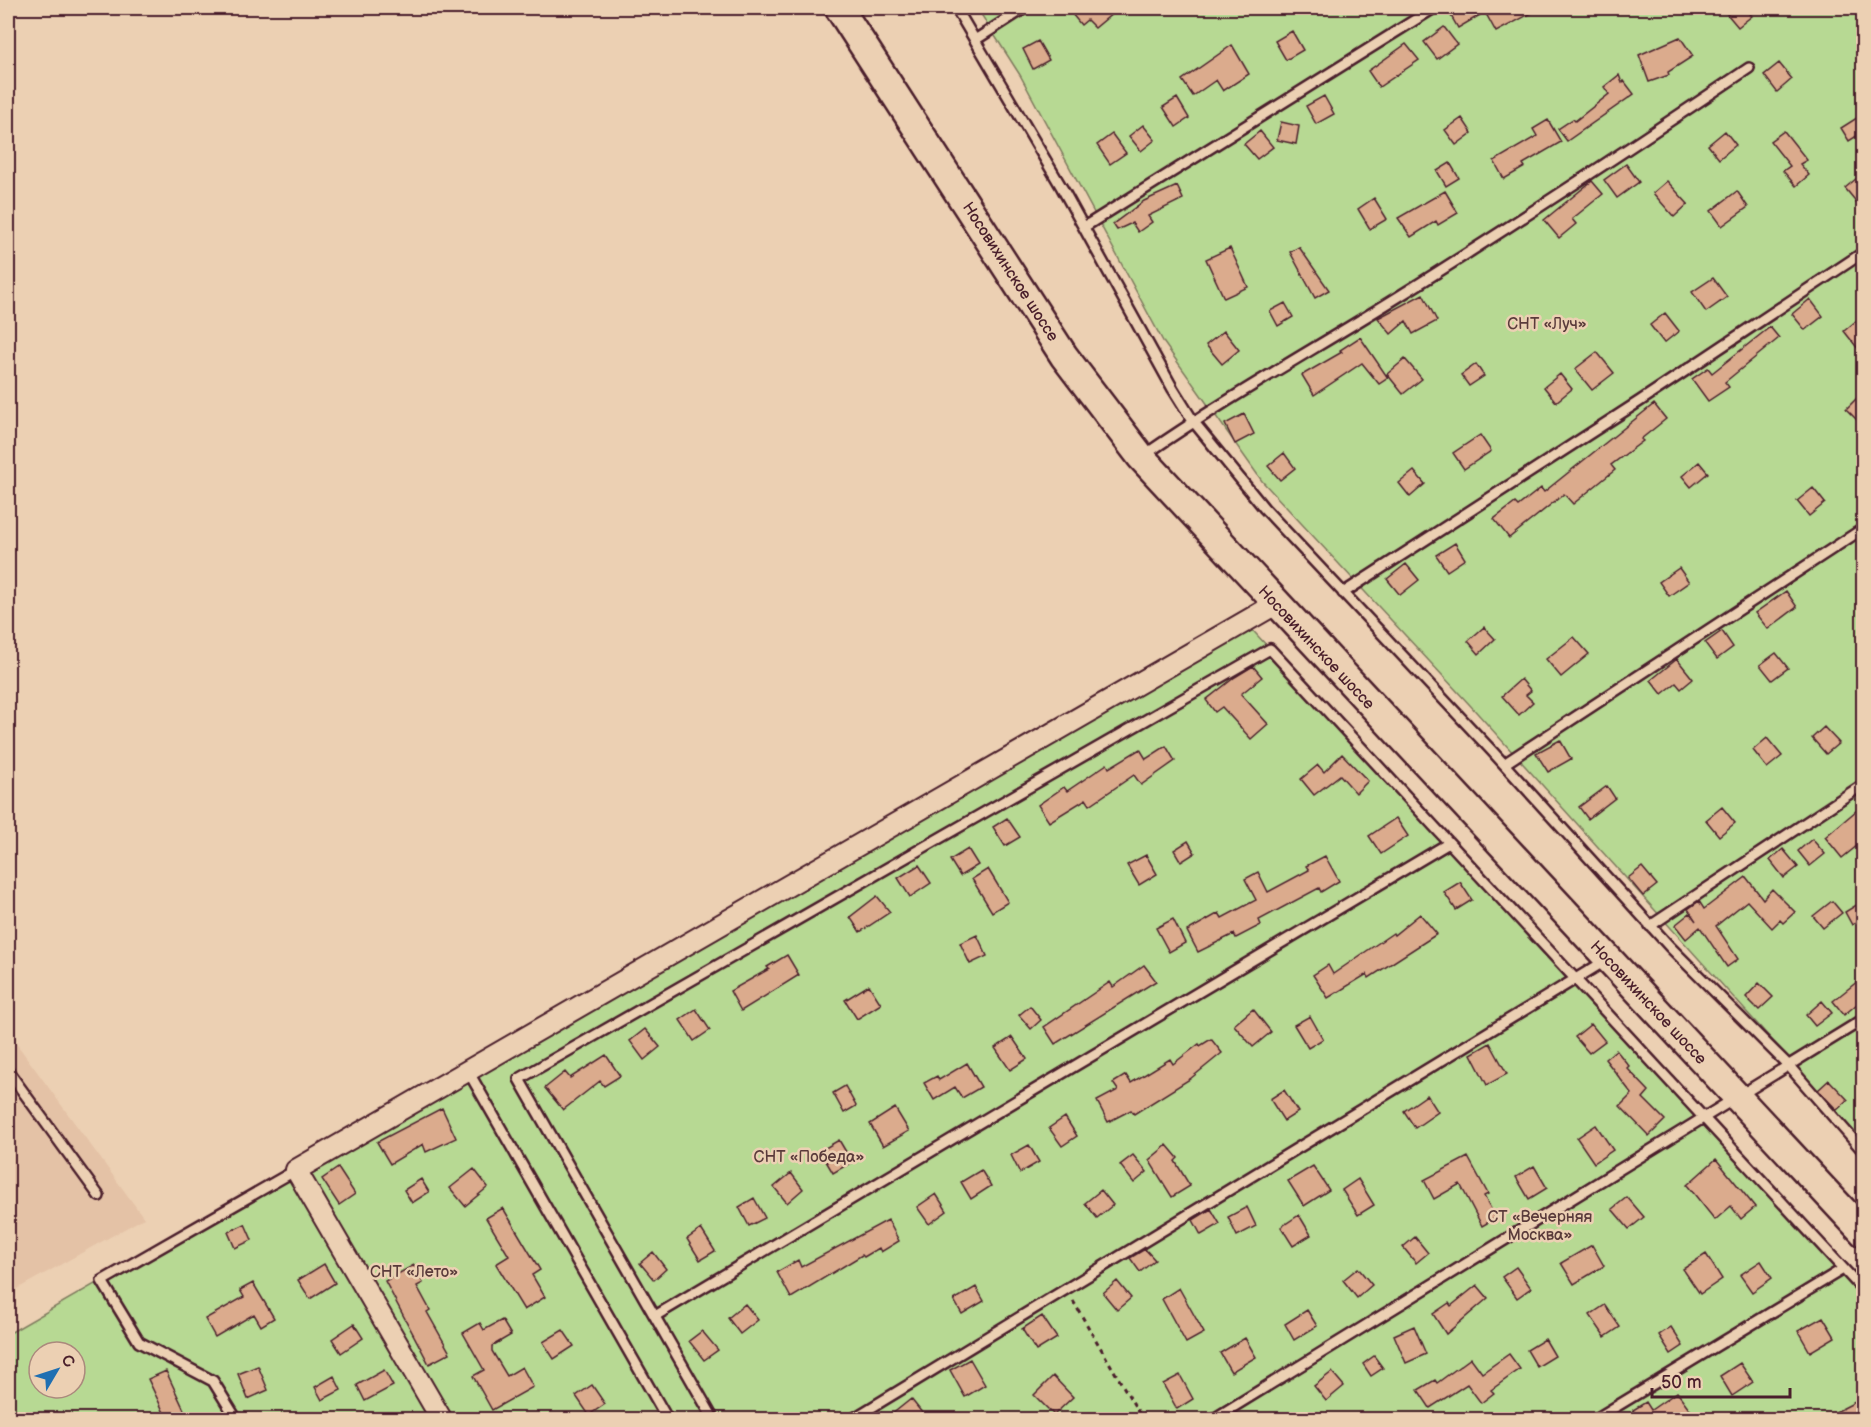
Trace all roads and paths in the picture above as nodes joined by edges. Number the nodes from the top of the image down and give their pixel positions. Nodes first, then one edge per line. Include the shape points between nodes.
1 (839, 8) edge
2 (956, 8) edge
3 (1025, 8) edge
4 (1434, 8) edge
5 (975, 40) junction
6 (1749, 68) dead end
7 (1084, 227) junction
8 (1863, 252) edge
9 (1193, 421) junction
10 (1141, 457) junction
11 (1863, 528) edge
12 (1343, 592) junction
13 (1276, 604) junction
14 (1504, 764) junction
15 (1863, 784) edge
16 (1449, 843) junction
17 (1650, 926) junction
18 (1608, 960) junction
19 (1575, 980) junction
20 (1863, 1019) edge
21 (1788, 1065) junction
22 (8, 1071) edge
23 (468, 1071) junction
24 (1736, 1097) junction
25 (1703, 1118) junction
26 (1863, 1152) edge
27 (296, 1170) junction
28 (99, 1196) dead end
29 (1863, 1233) edge
30 (1843, 1269) junction
31 (1065, 1289) junction
32 (1863, 1291) edge
33 (655, 1316) junction
34 (237, 1419) edge
35 (442, 1419) edge
36 (668, 1419) edge
37 (714, 1419) edge
38 (851, 1419) edge
39 (1143, 1419) edge
40 (1212, 1419) edge
41 (1594, 1419) edge

1 - 10 main road, Носовихинское шоссе via 1064,356
2 - 5 lane
3 - 5 lane
4 - 7 lane
5 - 7 lane
6 - 9 lane via 1533,213 1261,383
7 - 9 lane
8 - 12 lane
9 - 10 lane
9 - 12 lane via 1264,508
10 - 13 main road, Носовихинское шоссе
11 - 14 lane
12 - 14 lane
13 - 18 main road, Носовихинское шоссе
13 - 23 street
14 - 17 lane
15 - 17 lane
16 - 19 lane
16 - 33 lane
16 - 33 lane via 1270,649 519,1079
17 - 21 lane
18 - 19 lane
18 - 24 main road, Носовихинское шоссе
19 - 25 lane
19 - 31 lane
20 - 21 lane
21 - 24 lane
21 - 26 lane
22 - 28 lane
23 - 27 street
23 - 36 lane
24 - 25 lane
24 - 29 main road, Носовихинское шоссе
25 - 30 lane
25 - 40 lane
27 - 34 lane via 102,1281 139,1342 213,1381
27 - 35 street
30 - 32 lane
30 - 41 lane
31 - 38 lane
31 - 39 path
33 - 37 lane

